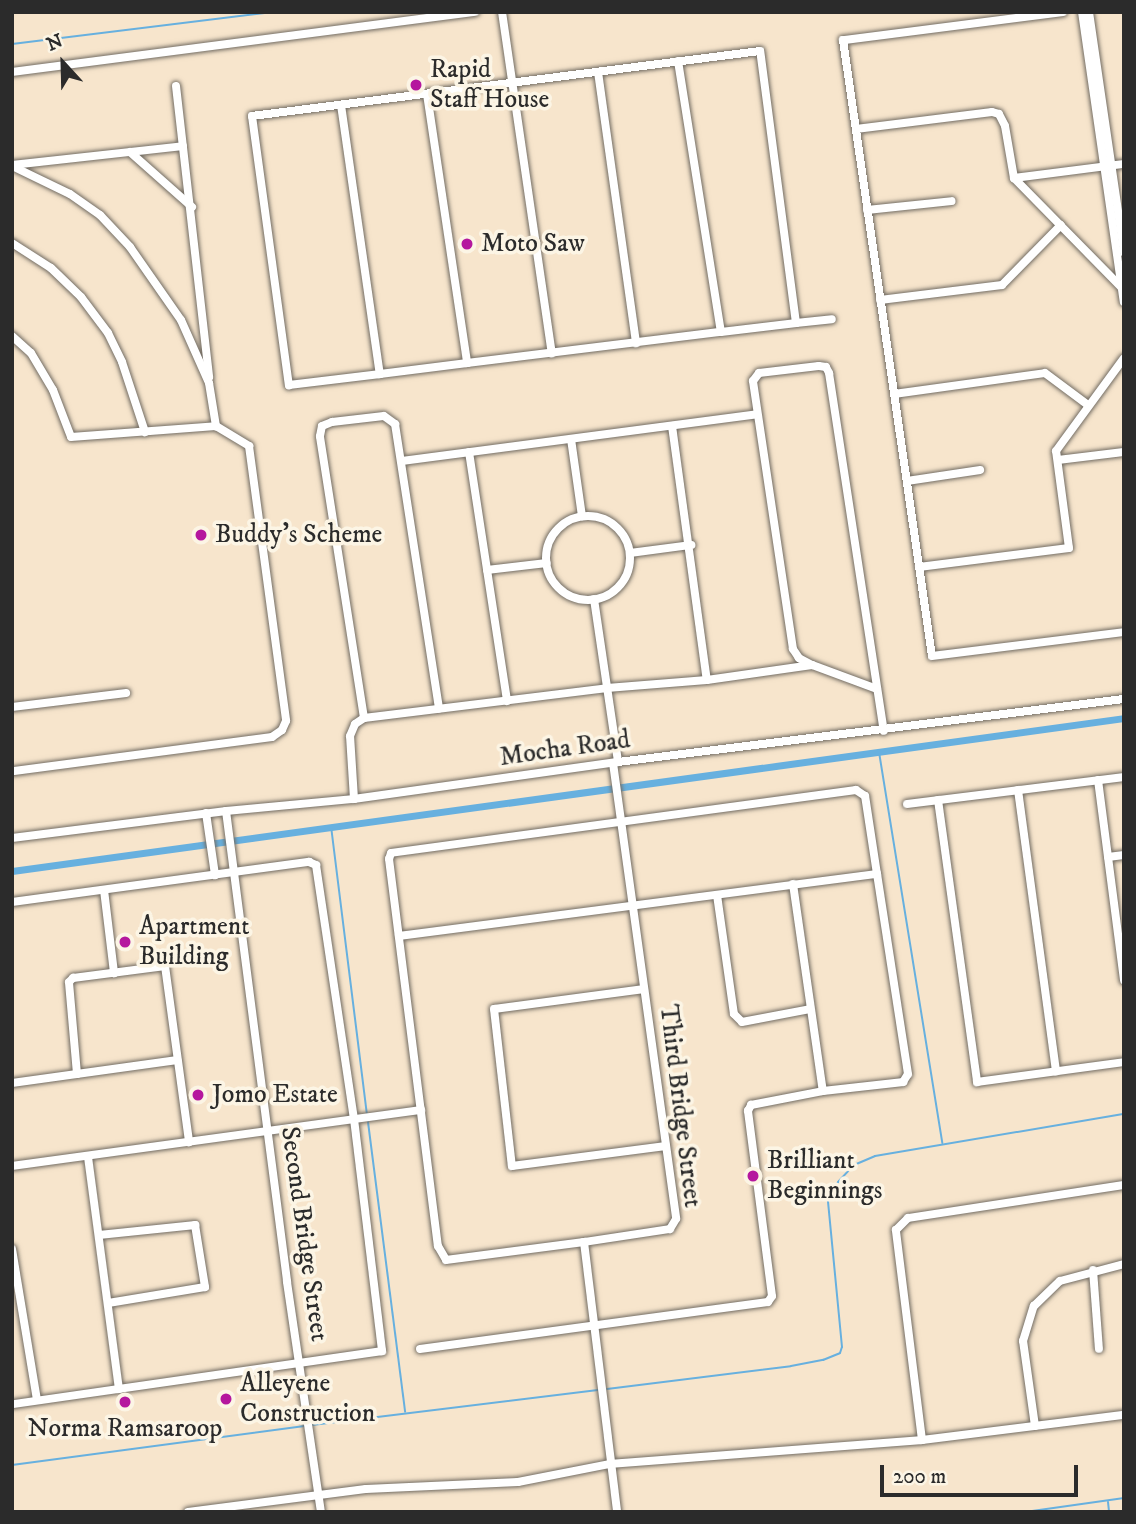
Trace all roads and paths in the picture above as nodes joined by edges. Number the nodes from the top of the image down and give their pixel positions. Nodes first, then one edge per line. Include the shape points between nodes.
1 (435, 12) edge
2 (475, 12) edge
3 (502, 12) edge
4 (1063, 12) edge
5 (1082, 12) edge
6 (1089, 12) edge
7 (678, 61) junction
8 (12, 69) edge
9 (598, 72) junction
10 (512, 83) junction
11 (176, 86) dead end
12 (427, 94) junction
13 (341, 104) junction
14 (856, 129) junction
15 (183, 146) junction
16 (130, 152) junction
17 (1124, 164) edge
18 (12, 166) edge
19 (1108, 166) junction
20 (1014, 178) junction
21 (952, 201) dead end
22 (192, 207) junction
23 (867, 210) junction
24 (1061, 225) junction
25 (12, 243) edge
26 (1124, 251) edge
27 (1122, 288) junction
28 (880, 300) junction
29 (1124, 302) edge
30 (832, 319) dead end
31 (796, 323) junction
32 (721, 332) junction
33 (12, 335) edge
34 (636, 342) junction
35 (552, 353) junction
36 (1124, 358) edge
37 (467, 363) junction
38 (1119, 370) edge
39 (380, 374) junction
40 (209, 383) junction
41 (894, 394) junction
42 (1088, 405) junction
43 (757, 414) junction
44 (216, 426) junction
45 (673, 426) junction
46 (145, 432) junction
47 (571, 439) junction
48 (469, 452) junction
49 (1124, 452) edge
50 (1058, 460) junction
51 (402, 461) junction
52 (980, 470) dead end
53 (907, 481) junction
54 (582, 516) junction
55 (691, 545) junction
56 (630, 553) junction
57 (547, 563) junction
58 (919, 567) junction
59 (487, 570) junction
60 (594, 599) junction
61 (1124, 632) edge
62 (812, 665) junction
63 (707, 680) junction
64 (607, 688) junction
65 (877, 690) junction
66 (125, 693) dead end
67 (1124, 699) edge
68 (507, 701) junction
69 (12, 707) edge
70 (439, 709) junction
71 (363, 718) junction
72 (884, 731) junction
73 (616, 762) junction
74 (12, 771) edge
75 (1124, 777) edge
76 (1098, 780) junction
77 (1018, 790) junction
78 (354, 799) junction
79 (938, 800) junction
80 (907, 804) dead end
81 (226, 811) junction
82 (206, 814) junction
83 (622, 820) junction
84 (12, 838) edge
85 (1124, 855) edge
86 (1108, 857) junction
87 (234, 872) junction
88 (877, 874) junction
89 (215, 875) junction
90 (793, 884) junction
91 (104, 890) junction
92 (717, 895) junction
93 (12, 902) edge
94 (633, 905) junction
95 (399, 936) junction
96 (1121, 938) edge
97 (114, 973) junction
98 (1124, 980) edge
99 (644, 989) junction
100 (810, 1009) junction
101 (177, 1060) junction
102 (1124, 1062) edge
103 (1056, 1071) junction
104 (77, 1074) junction
105 (12, 1083) edge
106 (823, 1091) junction
107 (421, 1110) junction
108 (358, 1119) junction
109 (270, 1132) junction
110 (189, 1142) junction
111 (666, 1146) junction
112 (88, 1157) junction
113 (12, 1166) edge
114 (1124, 1185) edge
115 (99, 1235) junction
116 (591, 1241) junction
117 (12, 1249) edge
118 (1124, 1264) edge
119 (1093, 1270) junction
120 (108, 1303) junction
121 (24, 1313) junction
122 (12, 1315) edge
123 (595, 1327) junction
124 (420, 1349) dead end
125 (1099, 1349) dead end
126 (300, 1363) junction
127 (119, 1389) junction
128 (37, 1400) junction
129 (12, 1404) edge
130 (1124, 1415) edge
131 (1035, 1426) junction
132 (922, 1440) junction
133 (610, 1464) junction
134 (319, 1496) junction
135 (188, 1512) edge
136 (321, 1512) edge
137 (617, 1512) edge

1 - 8 street
2 - 8 street
3 - 10 street
4 - 14 street via 843,40
5 - 19 street
6 - 19 street
7 - 9 street
7 - 31 street via 760,51
7 - 32 street
9 - 10 street
9 - 34 street
10 - 12 street
10 - 35 street
11 - 15 street
12 - 13 street
12 - 37 street
13 - 39 street
13 - 39 street via 252,116 287,372 289,385
14 - 20 street via 999,114
14 - 23 street
15 - 16 street
15 - 22 street
16 - 18 street
16 - 22 street
17 - 19 street
18 - 40 street via 80,201 130,247 181,320
19 - 20 street
19 - 26 street
19 - 27 street
20 - 24 street
21 - 23 street
22 - 40 street
23 - 28 street
24 - 27 street
24 - 28 street via 1002,285
25 - 46 street via 51,268 108,333
27 - 29 street
28 - 41 street
30 - 31 street
31 - 32 street
32 - 34 street
33 - 46 street via 31,353 54,390 71,438
34 - 35 street
35 - 37 street
36 - 38 street
37 - 39 street
38 - 42 street
40 - 44 street
41 - 42 street via 1045,373
41 - 53 street
42 - 50 street via 1056,451
43 - 45 street
43 - 62 street via 791,642 799,658
43 - 65 street via 755,375 819,366 828,370
44 - 46 street
44 - 74 street via 249,446 285,726 272,737
45 - 47 street
45 - 55 street
47 - 48 street
47 - 54 street
48 - 51 street
48 - 59 street
49 - 50 street
50 - 58 street via 1069,548
51 - 70 street
51 - 71 street via 396,424 388,417 326,423 320,430
52 - 53 street
53 - 58 street
54 - 56 street via 614,524
54 - 57 street via 555,533 548,544
55 - 56 street
55 - 63 street
56 - 60 street via 628,572 621,583
57 - 59 street
57 - 60 street via 550,576 563,591
58 - 61 street via 932,656
59 - 68 street
60 - 64 street, Third Bridge Street
62 - 63 street
62 - 65 street
63 - 64 street
64 - 68 street
64 - 73 street, Third Bridge Street
65 - 72 street
66 - 69 street
67 - 72 street, Mocha Road
68 - 70 street
70 - 71 street
71 - 78 street via 349,736
72 - 73 street, Mocha Road
73 - 78 street, Mocha Road
73 - 83 street, Third Bridge Street
75 - 76 street
76 - 77 street
76 - 86 street
77 - 79 street
77 - 103 street
78 - 81 street, Mocha Road
79 - 80 street
79 - 103 street via 976,1082
81 - 82 street, Mocha Road
81 - 87 street, Second Bridge Street
82 - 84 street, Mocha Road
82 - 89 street
83 - 88 street via 856,790 865,796
83 - 94 street, Third Bridge Street
83 - 95 street via 391,853
85 - 86 street
86 - 96 street
87 - 89 street
87 - 108 street via 316,864
87 - 109 street, Second Bridge Street
88 - 90 street
88 - 106 street via 908,1074 903,1082
89 - 91 street
90 - 92 street
90 - 100 street
91 - 93 street
91 - 97 street
92 - 94 street
92 - 100 street via 734,1014 742,1022
94 - 95 street
94 - 99 street, Third Bridge Street
95 - 107 street
96 - 98 street
97 - 101 street via 164,966
97 - 104 street via 69,982
99 - 111 street, Third Bridge Street
99 - 111 street via 494,1009 512,1166
100 - 106 street
101 - 104 street
101 - 110 street
102 - 103 street
104 - 105 street
106 - 123 street via 751,1105 748,1111 772,1296 768,1302
107 - 108 street
107 - 116 street via 438,1245 446,1260
108 - 109 street
108 - 126 street via 382,1351
109 - 110 street
109 - 126 street, Second Bridge Street
110 - 112 street
111 - 116 street, Third Bridge Street via 676,1219 670,1229
112 - 113 street
112 - 115 street
114 - 132 street via 908,1218 896,1230
115 - 120 street
115 - 120 street via 195,1225 205,1287
116 - 123 street
117 - 121 street
118 - 119 street
119 - 125 street
119 - 131 street via 1060,1280 1034,1306 1023,1341
120 - 127 street
121 - 122 street
121 - 128 street
123 - 124 street
123 - 133 street
126 - 127 street
126 - 134 street, Second Bridge Street
127 - 128 street
128 - 129 street
130 - 131 street
131 - 132 street
132 - 133 street
133 - 134 street via 518,1482 366,1489
133 - 137 street
134 - 135 street
134 - 136 street, Second Bridge Street

